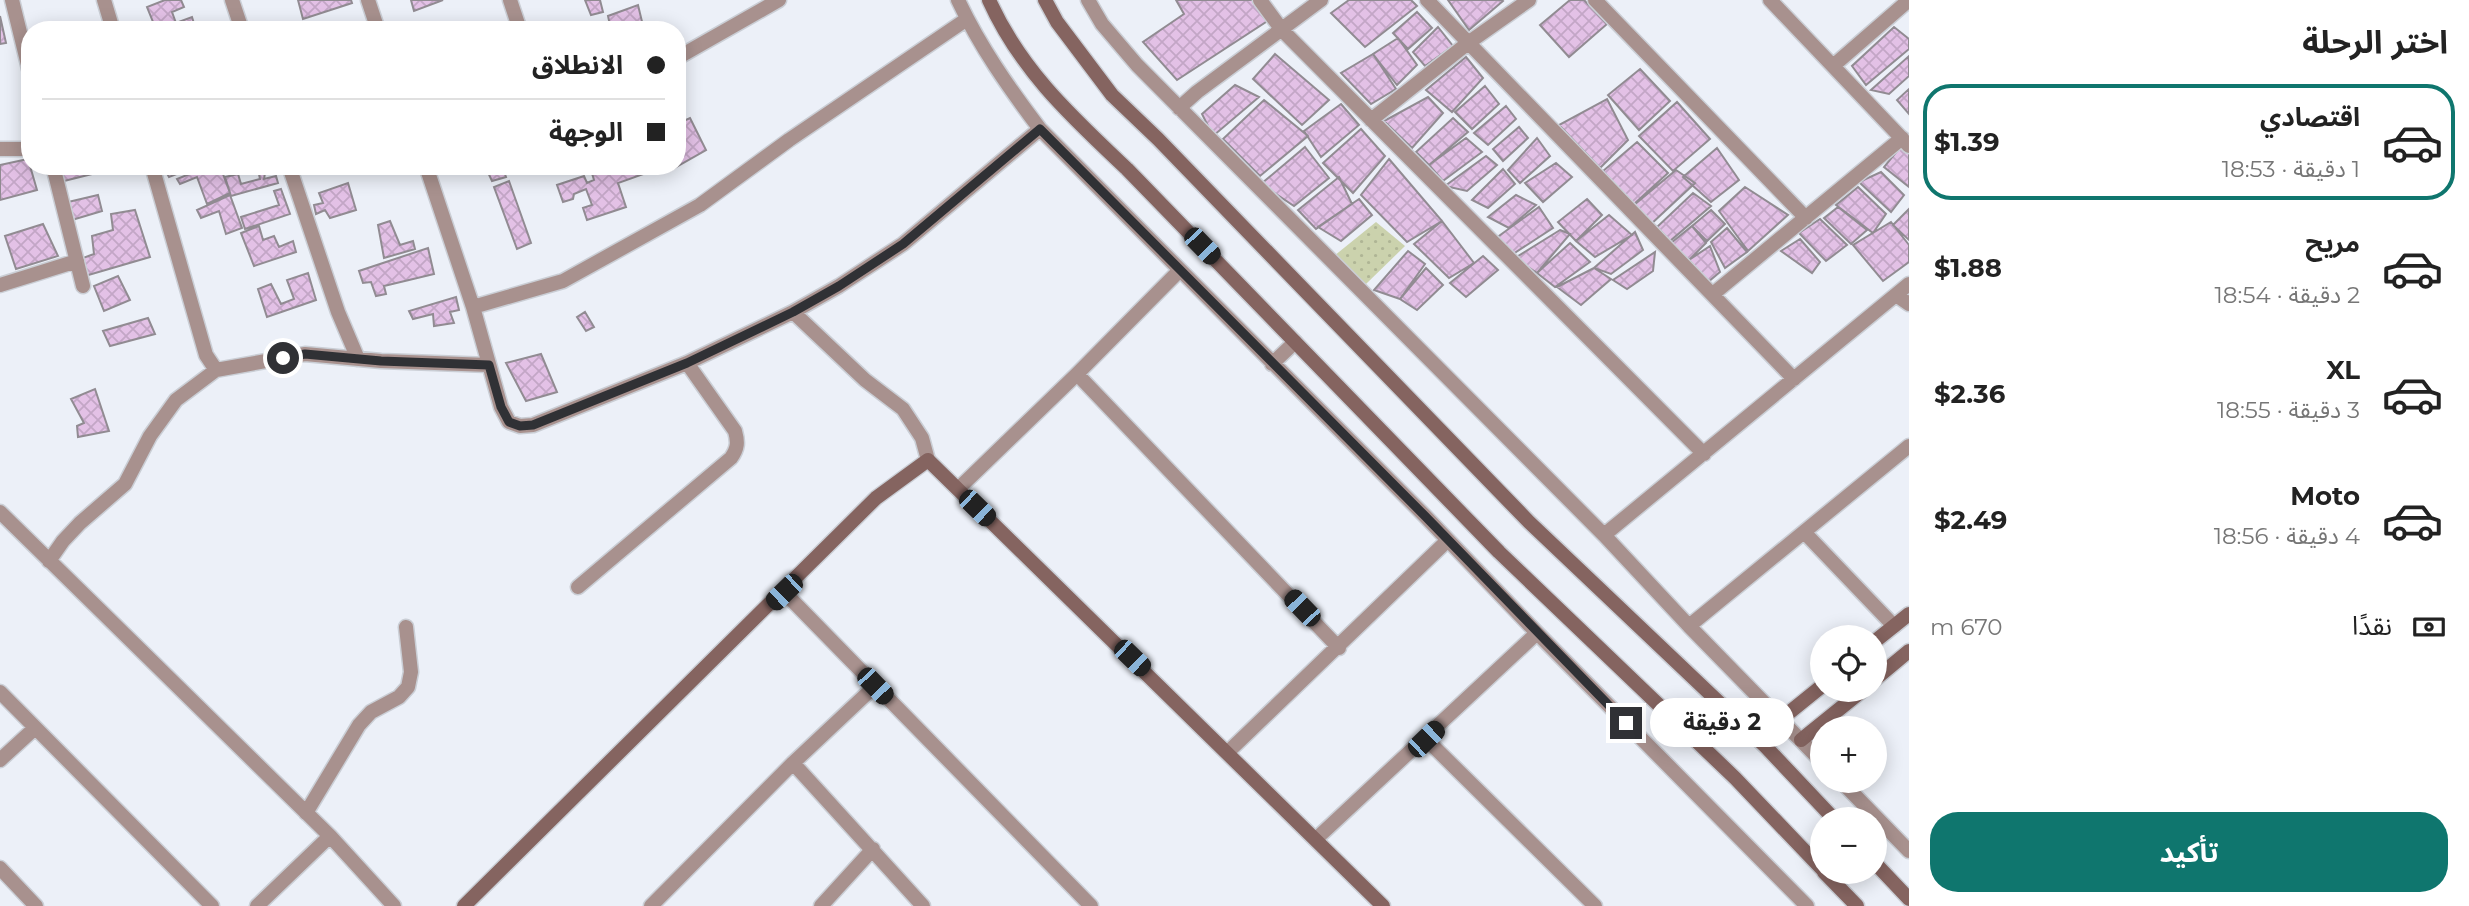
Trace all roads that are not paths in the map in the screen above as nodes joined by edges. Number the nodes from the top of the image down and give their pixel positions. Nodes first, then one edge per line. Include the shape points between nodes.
1 (12, 0) edge
2 (104, 0) edge
3 (232, 0) edge
4 (368, 0) edge
5 (510, 0) edge
6 (779, 0) edge
7 (958, 0) edge
8 (989, 0) edge
9 (1045, 0) edge
10 (1088, 0) edge
11 (1260, 0) edge
12 (1321, 0) edge
13 (1427, 0) edge
14 (1529, 0) edge
15 (1595, 0) edge
16 (1770, 0) edge
17 (1909, 0) edge
18 (967, 19) junction
19 (110, 21) edge
20 (239, 21) edge
21 (375, 21) edge
22 (517, 21) edge
23 (1282, 30) junction
24 (21, 36) edge
25 (1468, 43) junction
26 (686, 53) edge
27 (1833, 66) junction
28 (1178, 108) junction
29 (1371, 120) junction
30 (1040, 129) junction
31 (1905, 142) edge
32 (0, 149) edge
33 (21, 149) edge
34 (55, 175) edge
35 (155, 175) edge
36 (292, 175) edge
37 (429, 175) edge
38 (1806, 218) junction
39 (76, 261) junction
40 (1179, 271) junction
41 (1909, 284) edge
42 (0, 285) edge
43 (83, 286) dead end
44 (1713, 294) junction
45 (1896, 295) junction
46 (1909, 304) edge
47 (474, 307) junction
48 (793, 312) junction
49 (1295, 342) junction
50 (358, 359) junction
51 (687, 363) junction
52 (1272, 364) junction
53 (489, 365) junction
54 (216, 370) junction
55 (1077, 374) junction
56 (1794, 379) junction
57 (1909, 446) edge
58 (1704, 454) junction
59 (928, 460) junction
60 (958, 489) junction
61 (0, 512) edge
62 (1804, 532) junction
63 (1604, 535) junction
64 (1448, 540) junction
65 (49, 561) junction
66 (578, 587) dead end
67 (784, 592) junction
68 (1909, 614) edge
69 (1689, 626) junction
70 (1894, 626) junction
71 (406, 627) dead end
72 (1887, 632) edge
73 (1536, 633) junction
74 (1339, 648) junction
75 (1909, 651) edge
76 (1887, 669) edge
77 (875, 686) junction
78 (0, 692) edge
79 (1810, 696) edge
80 (1848, 702) edge
81 (1780, 720) junction
82 (35, 728) junction
83 (1426, 739) junction
84 (1801, 740) junction
85 (1810, 749) edge
86 (1228, 752) junction
87 (0, 760) edge
88 (793, 763) junction
89 (1853, 793) edge
90 (1823, 807) edge
91 (306, 813) junction
92 (330, 836) junction
93 (1316, 839) junction
94 (1908, 847) edge
95 (873, 849) junction
96 (1810, 856) edge
97 (0, 868) edge
98 (1887, 876) edge
99 (1836, 884) edge
100 (1909, 899) edge
101 (36, 906) edge
102 (212, 906) edge
103 (257, 906) edge
104 (394, 906) edge
105 (464, 906) edge
106 (651, 906) edge
107 (821, 906) edge
108 (923, 906) edge
109 (1091, 906) edge
110 (1383, 906) edge
111 (1595, 906) edge
112 (1807, 906) edge
113 (1857, 906) edge

1 - 24 street
2 - 19 street
3 - 20 street
4 - 21 street
5 - 22 street
6 - 26 street
7 - 18 street
8 - 49 main road via 1030,70
9 - 90 main road via 1112,95 1529,522 1766,747
10 - 28 street via 1111,34
11 - 23 street
12 - 23 street
13 - 25 street
14 - 25 street
15 - 38 street
16 - 27 street
17 - 27 street
18 - 30 street
18 - 47 street via 700,205 563,281
23 - 28 street
23 - 29 street
25 - 29 street
25 - 44 street
27 - 31 street
28 - 63 street
29 - 58 street
30 - 40 street
30 - 48 street via 903,244
31 - 38 street
32 - 33 street
34 - 39 street
35 - 54 street via 206,355
36 - 50 street
37 - 47 street
38 - 44 street
39 - 42 street
39 - 43 street
40 - 52 street
40 - 55 street
41 - 45 street
44 - 56 street
45 - 46 street
45 - 56 street
47 - 53 street
48 - 51 street
48 - 59 street via 903,409 922,438
49 - 52 street
49 - 96 main road via 1499,552 1735,778
50 - 53 street
50 - 54 street via 305,354
51 - 53 street via 533,425 520,426 509,422 501,407
51 - 66 street via 734,431 737,449
52 - 64 street
54 - 65 street via 176,400 150,436 125,484 80,523
55 - 60 street
55 - 74 street
56 - 58 street
57 - 62 street
58 - 63 street
59 - 60 main road
59 - 67 main road via 876,498
60 - 86 main road
61 - 65 street
62 - 69 street
62 - 70 street
63 - 69 street
64 - 73 street
64 - 74 street
65 - 91 street
67 - 77 street
67 - 105 main road
68 - 70 main road
69 - 81 street
70 - 72 main road
71 - 91 street via 408,687 370,712 359,725
73 - 83 street
73 - 112 street
74 - 86 street
75 - 76 main road
77 - 88 street
77 - 109 street
78 - 82 street
79 - 81 main road
80 - 84 main road
81 - 84 street
82 - 87 street
82 - 102 street
83 - 93 street
83 - 111 street
84 - 85 street
86 - 93 main road
88 - 95 street
88 - 106 street
89 - 94 street
91 - 92 street
92 - 103 street
92 - 104 street
93 - 110 main road
95 - 107 street
95 - 108 street
97 - 101 street
98 - 100 main road
99 - 113 main road

